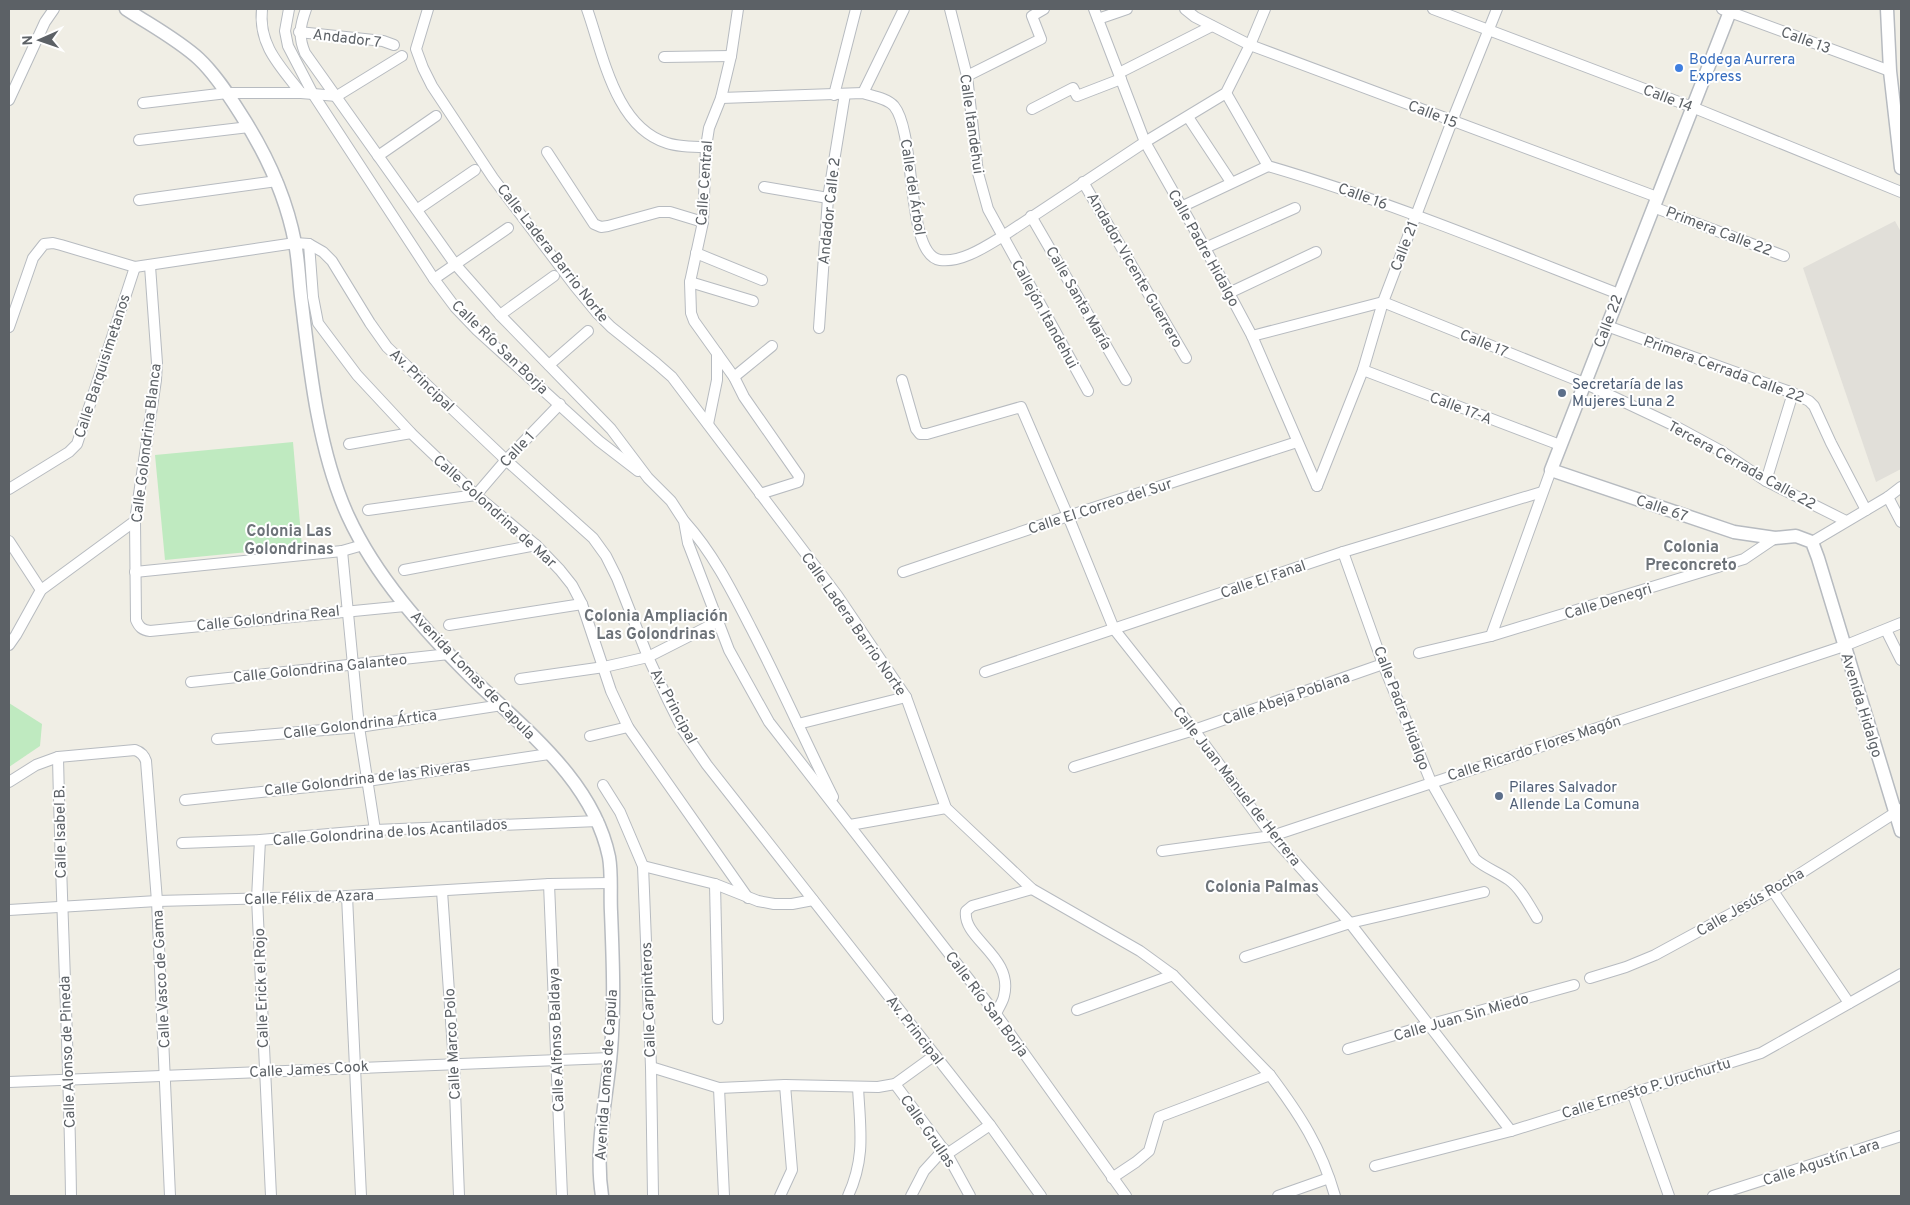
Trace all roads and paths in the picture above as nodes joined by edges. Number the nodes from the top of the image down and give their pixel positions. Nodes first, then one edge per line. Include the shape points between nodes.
1 (54, 9) edge
2 (126, 9) edge
3 (262, 9) edge
4 (289, 9) edge
5 (306, 9) edge
6 (428, 9) edge
7 (588, 9) edge
8 (738, 9) edge
9 (856, 9) edge
10 (904, 9) edge
11 (1044, 9) edge
12 (1094, 9) edge
13 (1127, 9) edge
14 (1185, 9) edge
15 (1264, 9) edge
16 (1433, 9) edge
17 (1497, 9) edge
18 (1887, 9) edge
19 (953, 10) edge
20 (1728, 10) edge
21 (1098, 19) junction
22 (1212, 26) junction
23 (1489, 31) junction
24 (299, 32) junction
25 (394, 45) dead end
26 (1250, 45) junction
27 (402, 56) dead end
28 (731, 56) junction
29 (664, 57) dead end
30 (1890, 70) junction
31 (967, 76) junction
32 (1120, 76) junction
33 (227, 93) junction
34 (301, 93) junction
35 (862, 93) junction
36 (1226, 93) junction
37 (313, 94) junction
38 (839, 95) junction
39 (337, 96) junction
40 (721, 98) junction
41 (9, 100) edge
42 (143, 103) dead end
43 (1692, 107) junction
44 (1032, 109) dead end
45 (436, 116) dead end
46 (1188, 117) junction
47 (1452, 121) junction
48 (249, 127) junction
49 (139, 140) dead end
50 (1145, 142) junction
51 (706, 147) junction
52 (547, 152) dead end
53 (378, 156) junction
54 (1268, 166) junction
55 (1901, 168) edge
56 (475, 170) dead end
57 (278, 181) junction
58 (1084, 182) junction
59 (1231, 182) junction
60 (764, 188) dead end
61 (1901, 192) edge
62 (828, 198) junction
63 (139, 200) dead end
64 (1655, 202) junction
65 (1181, 207) junction
66 (1295, 208) dead end
67 (418, 209) junction
68 (1416, 215) junction
69 (1032, 216) junction
70 (703, 222) junction
71 (508, 228) dead end
72 (1003, 236) junction
73 (295, 243) junction
74 (309, 244) junction
75 (1205, 248) junction
76 (1316, 252) dead end
77 (696, 253) junction
78 (1784, 256) dead end
79 (456, 264) junction
80 (150, 266) junction
81 (135, 267) junction
82 (554, 276) dead end
83 (434, 279) junction
84 (762, 280) dead end
85 (690, 282) junction
86 (1229, 293) junction
87 (1619, 294) junction
88 (753, 301) dead end
89 (1384, 302) junction
90 (500, 315) junction
91 (1607, 326) junction
92 (9, 327) edge
93 (819, 328) dead end
94 (588, 331) dead end
95 (1252, 336) junction
96 (772, 346) dead end
97 (716, 352) junction
98 (1186, 358) dead end
99 (549, 365) junction
100 (1362, 370) junction
101 (734, 377) junction
102 (902, 380) dead end
103 (1126, 380) dead end
104 (1584, 383) junction
105 (1088, 391) dead end
106 (1793, 393) junction
107 (560, 404) junction
108 (708, 424) junction
109 (411, 433) junction
110 (1297, 442) junction
111 (349, 444) dead end
112 (1560, 446) junction
113 (506, 460) junction
114 (1551, 470) junction
115 (648, 478) junction
116 (1766, 481) junction
117 (1317, 486) joint
118 (1901, 486) edge
119 (9, 489) edge
120 (1542, 492) junction
121 (760, 494) junction
122 (476, 495) junction
123 (1888, 497) junction
124 (368, 510) dead end
125 (1866, 510) junction
126 (1068, 516) junction
127 (135, 521) junction
128 (684, 521) junction
129 (1846, 521) junction
130 (1901, 522) edge
131 (1776, 538) junction
132 (9, 541) edge
133 (1812, 542) junction
134 (363, 546) junction
135 (536, 546) junction
136 (342, 552) junction
137 (1343, 552) junction
138 (404, 570) dead end
139 (135, 572) junction
140 (903, 572) dead end
141 (41, 590) junction
142 (582, 604) junction
143 (406, 606) junction
144 (349, 610) junction
145 (136, 620) joint
146 (717, 622) junction
147 (1901, 623) edge
148 (450, 625) dead end
149 (1114, 629) junction
150 (1886, 630) junction
151 (1491, 636) junction
152 (9, 645) edge
153 (1844, 646) junction
154 (450, 654) junction
155 (1419, 654) dead end
156 (648, 657) junction
157 (1901, 660) edge
158 (1384, 664) junction
159 (354, 665) junction
160 (604, 667) junction
161 (985, 672) dead end
162 (520, 679) dead end
163 (190, 682) dead end
164 (906, 697) junction
165 (502, 705) junction
166 (798, 724) junction
167 (359, 727) junction
168 (628, 727) junction
169 (1194, 730) junction
170 (590, 736) dead end
171 (217, 739) dead end
172 (550, 754) junction
173 (58, 756) junction
174 (1074, 767) dead end
175 (367, 781) junction
176 (9, 782) edge
177 (1431, 782) junction
178 (603, 785) dead end
179 (185, 800) dead end
180 (946, 808) junction
181 (1898, 812) edge
182 (842, 816) junction
183 (598, 821) junction
184 (850, 825) junction
185 (375, 830) junction
186 (1901, 831) edge
187 (1272, 836) junction
188 (260, 840) junction
189 (182, 843) dead end
190 (1162, 851) dead end
191 (643, 866) junction
192 (610, 883) junction
193 (549, 884) junction
194 (715, 884) junction
195 (1032, 889) junction
196 (442, 891) junction
197 (1773, 891) junction
198 (1484, 892) dead end
199 (347, 896) junction
200 (257, 898) junction
201 (748, 898) junction
202 (812, 900) junction
203 (157, 901) junction
204 (61, 907) junction
205 (9, 910) edge
206 (1537, 918) dead end
207 (1350, 923) junction
208 (1245, 957) dead end
209 (1901, 974) edge
210 (1173, 975) junction
211 (1590, 978) dead end
212 (1574, 985) dead end
213 (1849, 1003) junction
214 (1077, 1010) dead end
215 (996, 1014) junction
216 (718, 1019) dead end
217 (1428, 1025) junction
218 (1348, 1049) dead end
219 (935, 1055) junction
220 (610, 1058) junction
221 (557, 1060) junction
222 (454, 1064) junction
223 (356, 1067) junction
224 (650, 1067) junction
225 (264, 1071) junction
226 (1270, 1075) junction
227 (165, 1076) junction
228 (69, 1080) junction
229 (9, 1082) edge
230 (895, 1084) junction
231 (785, 1085) junction
232 (858, 1087) junction
233 (718, 1088) junction
234 (1632, 1092) junction
235 (990, 1125) junction
236 (1511, 1131) junction
237 (1901, 1136) edge
238 (946, 1151) junction
239 (1375, 1166) dead end
240 (1112, 1178) junction
241 (1330, 1178) junction
242 (70, 1196) edge
243 (170, 1196) edge
244 (271, 1196) edge
245 (361, 1196) edge
246 (458, 1196) edge
247 (562, 1196) edge
248 (602, 1196) edge
249 (653, 1196) edge
250 (724, 1196) edge
251 (780, 1196) edge
252 (848, 1196) edge
253 (911, 1196) edge
254 (970, 1196) edge
255 (1041, 1196) edge
256 (1126, 1196) edge
257 (1278, 1196) edge
258 (1335, 1196) edge
259 (1669, 1196) edge
260 (1713, 1196) edge

1 - 41 street
2 - 33 street, Avenida Lomas de Capula via 199,58
3 - 34 street via 263,33 269,51
4 - 37 street, Calle Río San Borja via 285,30 288,46
5 - 24 street
6 - 108 street, Calle Ladera Barrio Norte via 416,49 422,68 493,178 597,313 665,370
7 - 51 street via 614,86 635,124 668,143
8 - 28 street, Calle Central
9 - 38 street, Andador Calle 2
10 - 35 street
11 - 31 street via 1032,16 1041,39
12 - 21 street, Calle Padre Hidalgo
13 - 21 street
14 - 22 street, Calle 15
15 - 26 street
16 - 23 street, Calle 14
17 - 23 street, Calle 21
18 - 30 street
19 - 31 street, Calle Itandehui
20 - 30 street, Calle 13
20 - 43 street, Calle 22
21 - 32 street, Calle Padre Hidalgo
22 - 26 street, Calle 15
22 - 32 street
23 - 43 street, Calle 14
23 - 47 street, Calle 21
24 - 25 street, Andador 7
24 - 39 street, Calle Río San Borja via 306,53
26 - 36 street
26 - 47 street, Calle 15
27 - 39 street
28 - 29 street
28 - 40 street, Calle Central
30 - 55 street
31 - 72 street, Calle Itandehui via 982,190
32 - 44 street via 1078,96 1073,88
32 - 50 street, Calle Padre Hidalgo
33 - 34 street
33 - 42 street
33 - 48 street, Avenida Lomas de Capula
34 - 37 street
35 - 38 street, Calle del Árbol
35 - 72 street, Calle del Árbol via 893,104 901,117 919,237 928,255 939,260 959,258
36 - 46 street, Calle del Árbol
36 - 54 street
37 - 39 street
37 - 83 street, Calle Río San Borja
38 - 40 street, Calle del Árbol
38 - 62 street, Andador Calle 2
39 - 53 street, Calle Río San Borja
40 - 51 street, Calle Central via 709,128
43 - 61 street, Calle 14
43 - 64 street, Calle 22
45 - 53 street
46 - 50 street, Calle del Árbol
46 - 59 street
47 - 64 street, Calle 15
47 - 68 street, Calle 21
48 - 49 street
48 - 57 street, Avenida Lomas de Capula
50 - 58 street, Calle del Árbol
50 - 65 street, Calle Padre Hidalgo
51 - 70 street, Calle Central
52 - 70 street via 594,224 608,226 659,212
53 - 67 street, Calle Río San Borja
54 - 59 street
54 - 68 street, Calle 16
56 - 67 street
57 - 63 street
57 - 73 street, Avenida Lomas de Capula
58 - 69 street, Calle del Árbol
58 - 98 street, Andador Vicente Guerrero
59 - 65 street
60 - 62 street
62 - 93 street, Andador Calle 2
64 - 78 street, Primera Calle 22
64 - 87 street, Calle 22
65 - 75 street, Calle Padre Hidalgo
66 - 75 street
67 - 79 street, Calle Río San Borja
68 - 87 street, Calle 16
68 - 89 street, Calle 21
69 - 72 street, Calle del Árbol
69 - 103 street, Calle Santa María
70 - 77 street, Calle Central
71 - 79 street
72 - 105 street, Callejón Itandehui
73 - 74 street
73 - 80 street
73 - 134 street, Avenida Lomas de Capula via 324,448 346,513
74 - 109 street, Calle Golondrina de Mar via 318,323 370,389
74 - 113 street, Av. Principal via 332,261 387,347
75 - 86 street, Calle Padre Hidalgo
76 - 86 street
77 - 84 street
77 - 85 street, Calle Central
79 - 83 street
79 - 90 street, Calle Río San Borja
80 - 81 street
80 - 127 street, Calle Golondrina Blanca via 157,372
81 - 92 street via 61,245 44,244 34,258
81 - 119 street, Calle Barquisimetanos via 77,444
82 - 90 street
83 - 107 street, Calle Río San Borja via 477,330
85 - 88 street
85 - 97 street, Calle Central via 691,313
86 - 95 street, Calle Padre Hidalgo
87 - 91 street, Calle 22
89 - 95 street
89 - 100 street, Calle 21
89 - 104 street, Calle 17
90 - 99 street, Calle Río San Borja
91 - 104 street, Calle 22
91 - 106 street, Primera Cerrada Calle 22
94 - 99 street
95 - 110 street, Calle Padre Hidalgo
96 - 101 street
97 - 101 street, Calle Central
97 - 108 street via 717,380
99 - 115 street, Calle Río San Borja via 611,429
100 - 112 street, Calle 17-A
100 - 117 street, Calle 21
101 - 121 street, Calle Central via 799,476 798,482
102 - 126 street, Calle Juan Manuel de Herrera via 920,434 1021,407
104 - 112 street, Calle 22
104 - 116 street, Tercera Cerrada Calle 22 via 1681,429
106 - 116 street
106 - 125 street, Primera Cerrada Calle 22 via 1814,406
107 - 113 street, Calle 1
107 - 115 street, Calle Río San Borja via 599,441
108 - 121 street, Calle Ladera Barrio Norte
109 - 111 street
109 - 122 street, Calle Golondrina de Mar
110 - 117 street, Calle Padre Hidalgo
110 - 126 street, Calle El Correo del Sur
112 - 114 street, Calle 22
113 - 122 street, Calle 1
113 - 156 street, Av. Principal via 593,538 606,556
114 - 120 street, Calle 22
114 - 131 street, Calle 67 via 1726,530
115 - 128 street, Calle Río San Borja via 671,501
116 - 129 street, Tercera Cerrada Calle 22
118 - 123 street
120 - 137 street, Calle El Fanal
120 - 151 street, Calle 22
121 - 164 street, Calle Ladera Barrio Norte via 836,595
122 - 124 street
122 - 135 street, Calle Golondrina de Mar
123 - 125 street
123 - 130 street
125 - 129 street
126 - 140 street, Calle El Correo del Sur
126 - 149 street, Calle Juan Manuel de Herrera
127 - 139 street, Calle Golondrina Blanca
127 - 141 street
128 - 146 street, Calle Río San Borja via 688,543
128 - 166 street, Calle Río San Borja via 701,539 731,589
129 - 133 street
131 - 133 street via 1796,536
131 - 151 street, Calle Denegri via 1744,560
132 - 141 street
133 - 153 street, Avenida Hidalgo
134 - 136 street
134 - 143 street, Avenida Lomas de Capula
135 - 138 street
135 - 142 street, Calle Golondrina de Mar via 572,585
136 - 139 street
136 - 144 street
137 - 149 street, Calle El Fanal
137 - 158 street, Calle Padre Hidalgo
139 - 145 street, Calle Golondrina Blanca
141 - 152 street
142 - 148 street
142 - 160 street, Calle Golondrina de Mar
143 - 144 street, Calle Golondrina Real
143 - 154 street, Avenida Lomas de Capula
144 - 145 street, Calle Golondrina Real via 150,630 143,630
144 - 159 street
146 - 156 street
146 - 182 street, Calle Río San Borja via 768,722
147 - 150 street, Calle Ricardo Flores Magón
149 - 161 street, Calle El Fanal
149 - 169 street, Calle Juan Manuel de Herrera
150 - 153 street, Calle Ricardo Flores Magón
150 - 157 street
151 - 155 street, Calle Denegri
153 - 177 street, Calle Ricardo Flores Magón
153 - 181 street, Avenida Hidalgo
154 - 159 street, Calle Golondrina Galanteo
154 - 165 street, Avenida Lomas de Capula
156 - 160 street
156 - 202 street, Av. Principal via 683,730
158 - 169 street, Calle Abeja Poblana
158 - 177 street, Calle Padre Hidalgo
159 - 163 street, Calle Golondrina Galanteo
159 - 167 street
160 - 162 street
160 - 168 street, Calle Golondrina de Mar
164 - 166 street
164 - 180 street, Calle Ladera Barrio Norte
165 - 167 street, Calle Golondrina Ártica
165 - 172 street, Avenida Lomas de Capula
166 - 182 street, Calle Río San Borja
167 - 171 street, Calle Golondrina Ártica
167 - 175 street
168 - 170 street
168 - 201 street, Calle Golondrina de Mar
169 - 174 street, Calle Abeja Poblana
169 - 187 street, Calle Juan Manuel de Herrera
172 - 175 street, Calle Golondrina de las Riveras
172 - 183 street, Avenida Lomas de Capula via 580,789
173 - 176 street
173 - 203 street, Calle Vasco de Gama via 141,752 146,761
173 - 204 street, Calle Isabel B.
175 - 179 street, Calle Golondrina de las Riveras
175 - 185 street
177 - 187 street, Calle Ricardo Flores Magón
177 - 206 street, Calle Padre Hidalgo via 1475,860 1509,880
178 - 191 street, Calle Carpinteros via 620,812
180 - 184 street
180 - 195 street, Calle Ladera Barrio Norte
181 - 186 street, Avenida Hidalgo
181 - 197 street, Calle Jesús Rocha
182 - 184 street, Calle Río San Borja
183 - 185 street, Calle Golondrina de los Acantilados
183 - 192 street, Avenida Lomas de Capula via 610,860
184 - 215 street, Calle Río San Borja
185 - 188 street, Calle Golondrina de los Acantilados
187 - 190 street, Calle Ricardo Flores Magón
187 - 207 street, Calle Juan Manuel de Herrera
188 - 189 street, Calle Golondrina de los Acantilados
188 - 200 street, Calle Erick el Rojo
191 - 194 street
191 - 224 street, Calle Carpinteros
192 - 193 street, Calle Félix de Azara
192 - 220 street, Avenida Lomas de Capula via 613,977
193 - 196 street, Calle Félix de Azara
193 - 221 street, Calle Alfonso Baldaya
194 - 201 street
194 - 216 street
195 - 210 street, Calle Ladera Barrio Norte via 1140,951
195 - 215 street via 972,906 966,911 970,929 1001,967 1004,996
196 - 199 street, Calle Félix de Azara
196 - 222 street, Calle Marco Polo
197 - 211 street, Calle Jesús Rocha via 1655,955
197 - 213 street
198 - 207 street
199 - 200 street, Calle Félix de Azara
199 - 223 street
200 - 203 street, Calle Félix de Azara
200 - 225 street, Calle Erick el Rojo
201 - 202 street via 774,904
202 - 219 street, Av. Principal
203 - 204 street, Calle Félix de Azara
203 - 227 street, Calle Vasco de Gama
204 - 205 street, Calle Félix de Azara
204 - 228 street, Calle Alonso de Pineda
207 - 208 street
207 - 217 street, Calle Juan Manuel de Herrera
209 - 213 street, Calle Ernesto P. Uruchurtu
210 - 214 street
210 - 226 street, Calle Ladera Barrio Norte
212 - 217 street, Calle Juan Sin Miedo
213 - 234 street, Calle Ernesto P. Uruchurtu via 1761,1052
215 - 240 street, Calle Río San Borja
217 - 218 street, Calle Juan Sin Miedo
217 - 236 street, Calle Juan Manuel de Herrera
219 - 230 street, Calle Grullas
219 - 235 street, Av. Principal
220 - 221 street, Calle James Cook
220 - 248 street, Avenida Lomas de Capula via 599,1156
221 - 222 street, Calle James Cook
221 - 247 street, Calle Alfonso Baldaya
222 - 223 street, Calle James Cook
222 - 246 street, Calle Marco Polo
223 - 225 street, Calle James Cook
223 - 245 street
224 - 233 street, Calle Carpinteros
224 - 249 street
225 - 227 street, Calle James Cook
225 - 244 street, Calle Erick el Rojo
226 - 240 street via 1159,1117 1149,1150
226 - 241 street, Calle Ladera Barrio Norte via 1302,1119
227 - 228 street, Calle James Cook
227 - 243 street, Calle Vasco de Gama
228 - 229 street, Calle James Cook
228 - 242 street, Calle Alonso de Pineda
230 - 232 street, Calle Carpinteros
230 - 238 street, Calle Grullas
231 - 232 street, Calle Carpinteros
231 - 233 street, Calle Carpinteros
231 - 251 street via 792,1170
232 - 252 street via 860,1163
233 - 250 street
234 - 236 street, Calle Ernesto P. Uruchurtu
234 - 259 street
235 - 238 street
235 - 255 street, Av. Principal
236 - 239 street, Calle Ernesto P. Uruchurtu
237 - 260 street, Calle Agustín Lara
238 - 253 street via 924,1171
238 - 254 street, Calle Grullas
240 - 256 street, Calle Río San Borja
241 - 257 street
241 - 258 street, Calle Ladera Barrio Norte

